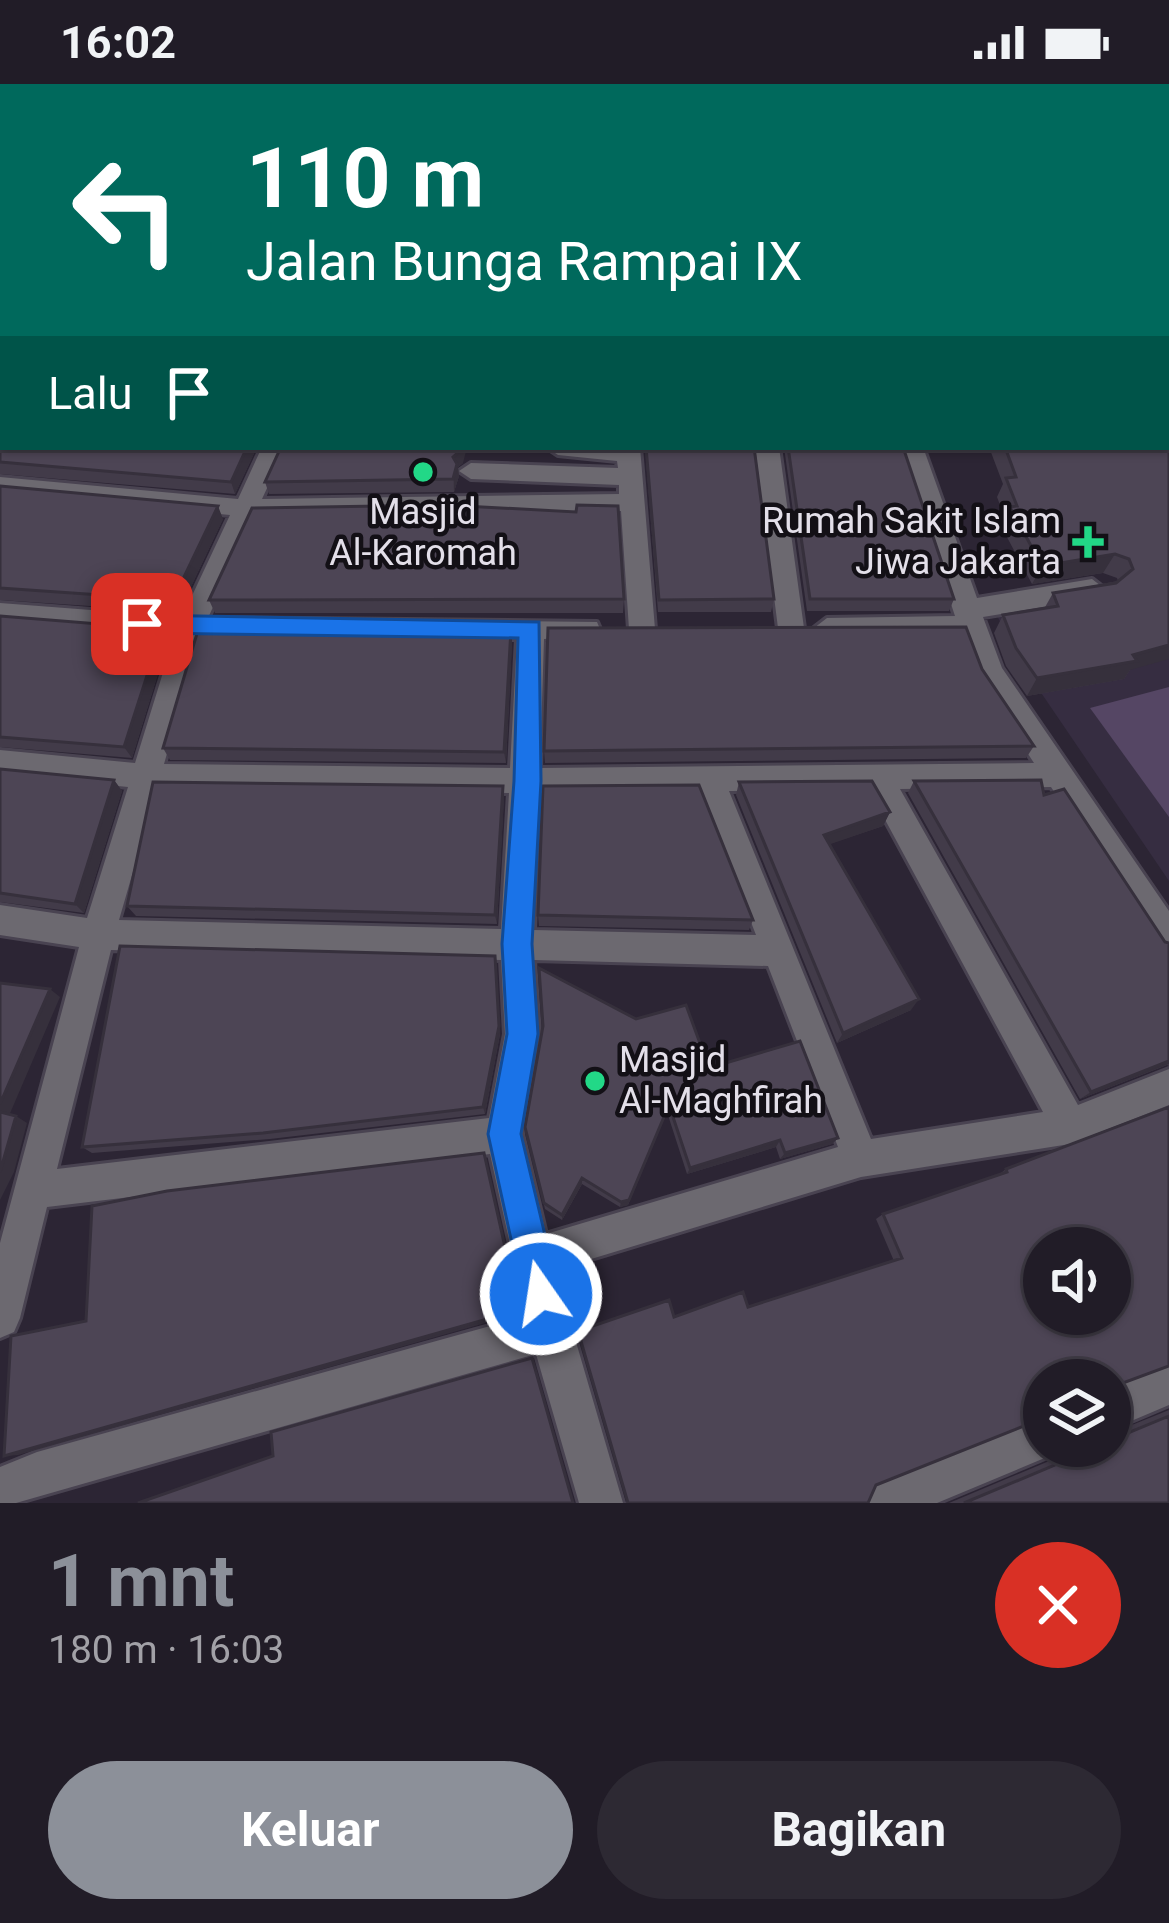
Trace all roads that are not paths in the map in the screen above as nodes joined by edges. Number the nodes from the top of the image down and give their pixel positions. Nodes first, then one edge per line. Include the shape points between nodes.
1 (273, 450) edge
2 (567, 450) edge
3 (767, 450) edge
4 (911, 450) edge
5 (474, 459) edge
6 (629, 470) edge
7 (0, 485) edge
8 (464, 504) junction
9 (245, 508) junction
10 (1104, 587) edge
11 (0, 613) edge
12 (968, 618) junction
13 (190, 628) junction
14 (530, 629) junction
15 (0, 762) edge
16 (1055, 775) junction
17 (146, 776) junction
18 (878, 778) junction
19 (710, 780) junction
20 (528, 781) junction
21 (0, 920) edge
22 (98, 935) junction
23 (1169, 938) edge
24 (517, 944) junction
25 (777, 951) junction
26 (1169, 1087) edge
27 (1070, 1126) junction
28 (505, 1134) junction
29 (861, 1159) junction
30 (35, 1190) junction
31 (532, 1257) junction
32 (0, 1318) edge
33 (549, 1330) junction
34 (1169, 1384) edge
35 (1131, 1400) edge
36 (1023, 1446) edge
37 (0, 1488) edge
38 (601, 1503) edge
39 (885, 1503) edge

1 - 9 street
2 - 6 street
3 - 12 street via 780,628
4 - 12 street
5 - 6 street
5 - 8 street
6 - 8 street
6 - 14 street via 653,629
7 - 9 street
8 - 9 street
9 - 13 street
10 - 12 street
11 - 13 street
12 - 16 street via 989,672
13 - 14 street
13 - 17 street
14 - 20 street
15 - 17 street
16 - 18 street
16 - 23 street
17 - 20 street
17 - 22 street
18 - 19 street
18 - 27 street
19 - 20 street
19 - 25 street
20 - 24 street
21 - 22 street
22 - 24 street
22 - 30 street
24 - 25 street
24 - 28 street via 522,1034
25 - 29 street
26 - 27 street
27 - 29 street
28 - 30 street
28 - 31 street
29 - 31 street
30 - 32 street
31 - 33 street
33 - 37 street
33 - 38 street
34 - 35 street
36 - 39 street

